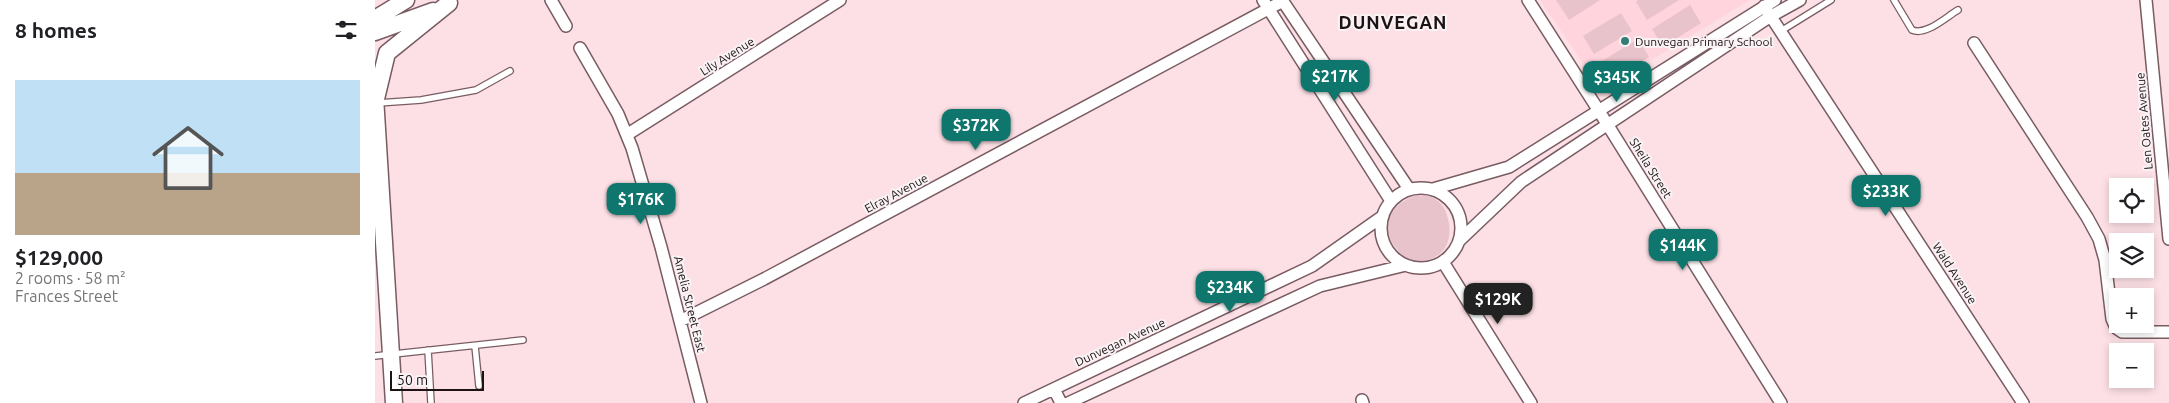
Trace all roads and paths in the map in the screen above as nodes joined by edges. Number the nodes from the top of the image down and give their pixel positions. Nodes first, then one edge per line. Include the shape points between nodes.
1 (405, 0) edge
2 (551, 0) edge
3 (840, 0) edge
4 (1528, 0) edge
5 (1775, 0) edge
6 (1800, 0) edge
7 (1831, 0) edge
8 (1894, 0) edge
9 (2147, 0) edge
10 (1282, 1) edge
11 (452, 2) edge
12 (1266, 4) edge
13 (1958, 10) dead end
14 (1768, 11) junction
15 (375, 19) edge
16 (566, 26) dead end
17 (375, 32) edge
18 (1781, 32) junction
19 (1974, 43) dead end
20 (580, 48) dead end
21 (510, 71) dead end
22 (375, 97) edge
23 (1599, 111) junction
24 (375, 112) edge
25 (1608, 125) junction
26 (628, 134) junction
27 (1509, 167) junction
28 (1521, 182) junction
29 (1409, 189) junction
30 (1433, 189) junction
31 (1391, 201) junction
32 (1383, 216) junction
33 (2169, 239) edge
34 (1460, 240) junction
35 (1443, 262) junction
36 (1406, 265) junction
37 (1313, 266) junction
38 (1319, 286) junction
39 (1229, 306) junction
40 (680, 321) junction
41 (1237, 324) junction
42 (2169, 332) edge
43 (523, 340) dead end
44 (475, 346) junction
45 (1137, 349) junction
46 (427, 350) junction
47 (383, 355) edge
48 (1145, 367) junction
49 (479, 386) dead end
50 (1055, 388) junction
51 (394, 403) edge
52 (431, 403) edge
53 (701, 403) edge
54 (1024, 403) edge
55 (1061, 403) edge
56 (1068, 403) edge
57 (1531, 403) edge
58 (1781, 403) edge
59 (2023, 403) edge

1 - 15 main road
2 - 16 street
3 - 26 street, Lily Avenue
4 - 23 street, Sheila Street
5 - 14 street
6 - 14 street
7 - 18 lane
8 - 13 lane via 1916,32
9 - 33 street, Len Oates Avenue
10 - 12 street, Elray Avenue
10 - 29 street
11 - 17 main road
11 - 24 main road via 387,53
12 - 31 street
12 - 40 street, Elray Avenue via 764,280
14 - 18 street, Wald Avenue
14 - 23 street
14 - 25 street
18 - 59 street, Wald Avenue
19 - 42 street via 2099,239 2116,328 2122,332
20 - 26 street, Amelia Street East
21 - 24 lane via 476,90
22 - 24 main road
23 - 25 street, Sheila Street
23 - 27 street
24 - 47 main road
25 - 28 street
25 - 58 street, Sheila Street
26 - 40 street, Amelia Street East
27 - 28 street
27 - 30 street
28 - 34 street
29 - 30 street
29 - 31 street
30 - 34 street via 1444,195 1459,215 1462,227
31 - 32 street
32 - 36 street via 1381,228 1386,245 1396,259
32 - 37 street, Dunvegan Avenue
34 - 35 street
35 - 36 street via 1431,267
35 - 57 street
36 - 38 street
37 - 38 street
37 - 39 street, Dunvegan Avenue
38 - 41 street
39 - 41 street
39 - 45 street, Dunvegan Avenue
40 - 53 street, Amelia Street East
41 - 48 street
43 - 44 lane
44 - 46 lane
44 - 49 lane
45 - 48 street
45 - 50 street, Dunvegan Avenue
46 - 47 lane
46 - 52 lane
47 - 51 main road
48 - 56 street
50 - 54 street, Dunvegan Avenue
50 - 55 street

